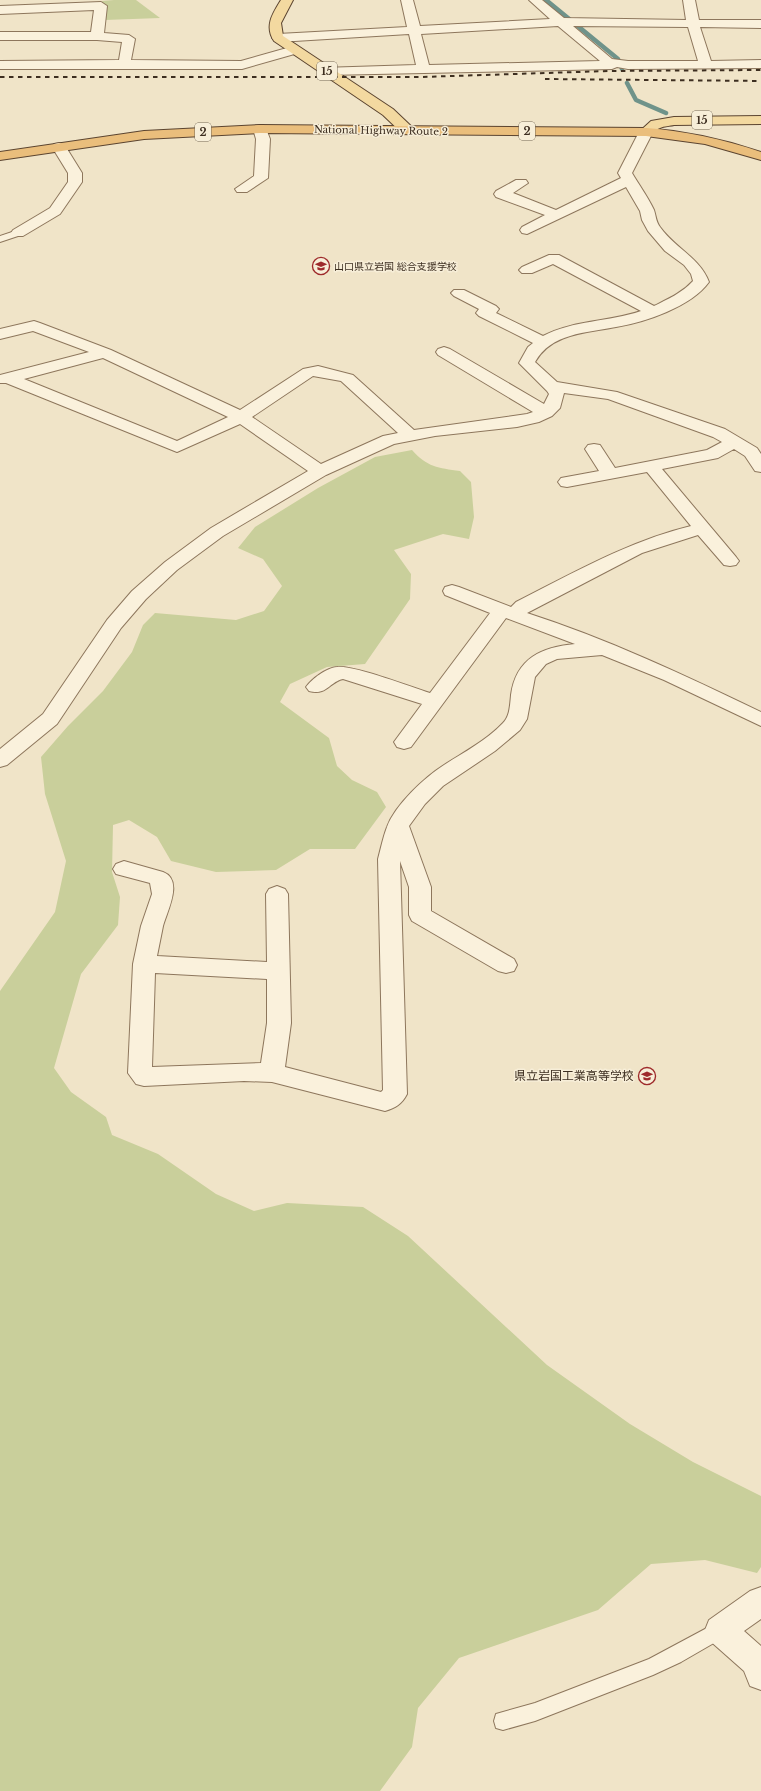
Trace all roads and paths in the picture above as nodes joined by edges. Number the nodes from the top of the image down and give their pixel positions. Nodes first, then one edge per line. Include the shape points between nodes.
1 (287, 0) edge
2 (407, 0) edge
3 (535, 0) edge
4 (689, 0) edge
5 (0, 10) edge
6 (565, 22) junction
7 (693, 23) junction
8 (761, 24) edge
9 (414, 30) junction
10 (0, 36) edge
11 (97, 36) junction
12 (278, 38) junction
13 (294, 50) junction
14 (612, 62) junction
15 (124, 64) junction
16 (761, 64) edge
17 (0, 65) edge
18 (706, 65) junction
19 (326, 70) junction
20 (424, 70) junction
21 (761, 120) edge
22 (260, 129) junction
23 (408, 131) junction
24 (646, 132) junction
25 (59, 147) junction
26 (0, 156) edge
27 (761, 156) edge
28 (628, 180) junction
29 (521, 183) dead end
30 (242, 189) dead end
31 (557, 215) junction
32 (527, 230) dead end
33 (18, 233) joint
34 (0, 239) edge
35 (527, 270) dead end
36 (459, 293) dead end
37 (652, 311) junction
38 (0, 334) edge
39 (545, 343) junction
40 (444, 352) dead end
41 (105, 353) junction
42 (4, 379) edge
43 (553, 386) junction
44 (546, 412) junction
45 (241, 418) junction
46 (410, 435) junction
47 (735, 442) junction
48 (594, 449) dead end
49 (651, 466) junction
50 (761, 467) edge
51 (320, 471) junction
52 (610, 474) junction
53 (567, 482) dead end
54 (702, 528) junction
55 (730, 561) dead end
56 (452, 591) dead end
57 (509, 612) junction
58 (607, 649) junction
59 (316, 687) dead end
60 (434, 701) junction
61 (761, 720) edge
62 (404, 742) dead end
63 (0, 760) edge
64 (398, 826) junction
65 (124, 869) dead end
66 (277, 894) dead end
67 (144, 964) junction
68 (506, 965) dead end
69 (278, 971) junction
70 (272, 1073) junction
71 (761, 1601) edge
72 (720, 1630) junction
73 (761, 1675) edge
74 (503, 1721) dead end

1 - 12 main road via 273,25
2 - 9 street
3 - 6 street
4 - 7 street
5 - 11 street via 101,6
6 - 7 street
6 - 9 street
6 - 14 street
7 - 8 street
7 - 18 street
9 - 12 street
9 - 20 street
10 - 11 street
11 - 15 street via 129,39
12 - 13 main road, 15
13 - 15 street via 242,65
13 - 19 main road, 15
14 - 18 street via 628,65
14 - 20 street via 612,65
15 - 17 street
16 - 18 street
19 - 20 street
19 - 23 main road, 15 via 388,112
21 - 24 main road, 15 via 674,121 656,124
22 - 23 highway, National Highway Route 2 / 2
22 - 25 highway, National Highway Route 2 / 2 via 144,135
22 - 30 street via 263,139 261,178
23 - 24 highway, National Highway Route 2 / 2
24 - 27 highway, National Highway Route 2 / 2 via 715,141
24 - 28 street via 625,173
25 - 26 highway, National Highway Route 2 / 2
25 - 33 street via 75,172 75,182 55,211
28 - 31 street
28 - 37 street via 647,211 653,228 670,248 689,262 702,282 681,298
29 - 31 street via 501,194
31 - 32 street
33 - 34 lane
35 - 37 street via 554,258
36 - 39 street via 491,309 484,313
37 - 39 street via 629,320 564,332
38 - 41 street via 34,326
39 - 43 street via 530,355 527,363
40 - 44 street
41 - 42 street
41 - 45 street
42 - 45 street via 177,447
43 - 44 street via 557,394 554,404
43 - 47 street via 611,395 685,420
44 - 46 street via 517,422
45 - 46 street via 309,372 318,370 347,378
45 - 51 street
46 - 51 street via 389,440
47 - 49 street via 712,454
47 - 50 street via 751,452
48 - 52 street
49 - 52 street
49 - 54 street
51 - 63 street via 217,532 171,566 139,595 114,624 50,719
52 - 53 street
54 - 55 street
54 - 57 street via 636,549
56 - 57 street
57 - 58 street
57 - 60 street via 495,618
58 - 61 street via 671,676
58 - 64 street via 553,654 528,668 520,688 514,725 494,742 440,777 408,810
59 - 60 street via 336,673 344,673
60 - 62 street
64 - 68 street via 420,887 420,915
64 - 70 street via 390,859 395,1094 385,1102
65 - 67 street via 132,873 151,874 160,879 163,894 152,926
66 - 69 street
67 - 69 street
67 - 70 street via 140,1073 144,1077
69 - 70 street via 279,1023
71 - 72 street
72 - 73 street via 756,1662
72 - 74 lane via 653,1666 535,1712

